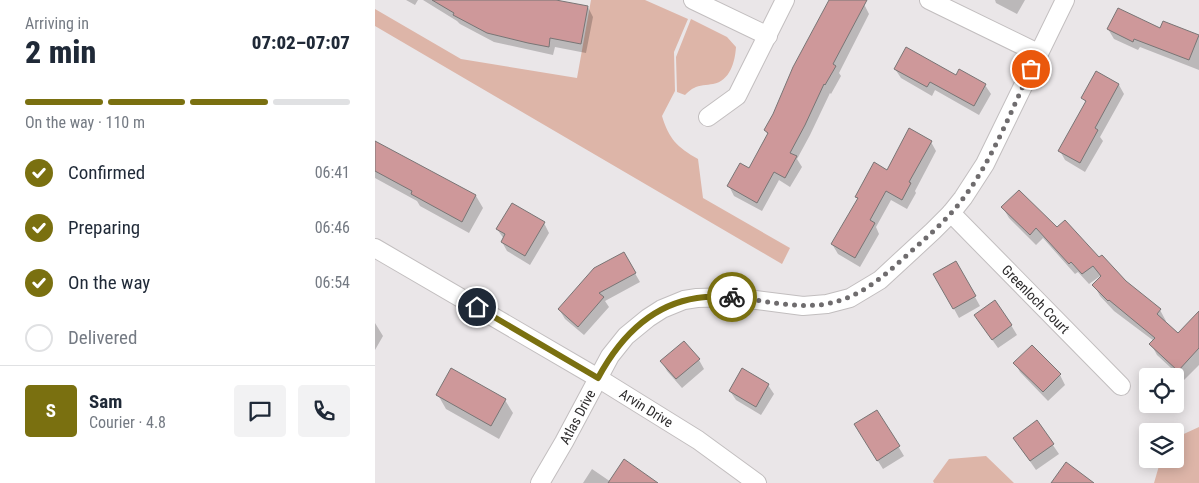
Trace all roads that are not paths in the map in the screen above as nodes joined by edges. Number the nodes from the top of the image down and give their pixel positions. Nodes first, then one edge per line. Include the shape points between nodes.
1 (693, 0) edge
2 (785, 0) edge
3 (929, 0) edge
4 (1065, 0) edge
5 (768, 36) junction
6 (1038, 53) junction
7 (708, 117) dead end
8 (951, 213) junction
9 (375, 248) edge
10 (598, 378) junction
11 (1121, 386) dead end
12 (540, 483) edge
13 (757, 483) edge

1 - 5 street
2 - 5 street
3 - 6 street
4 - 6 street, Atlas Drive
5 - 7 street via 737,96
6 - 8 street, Atlas Drive via 985,164
8 - 10 street, Atlas Drive via 880,280 850,298 803,306 709,296 685,300 662,309 626,336
8 - 11 street, Greenloch Court
9 - 10 street, Arvin Drive
10 - 12 street, Atlas Drive
10 - 13 street, Arvin Drive via 698,440

